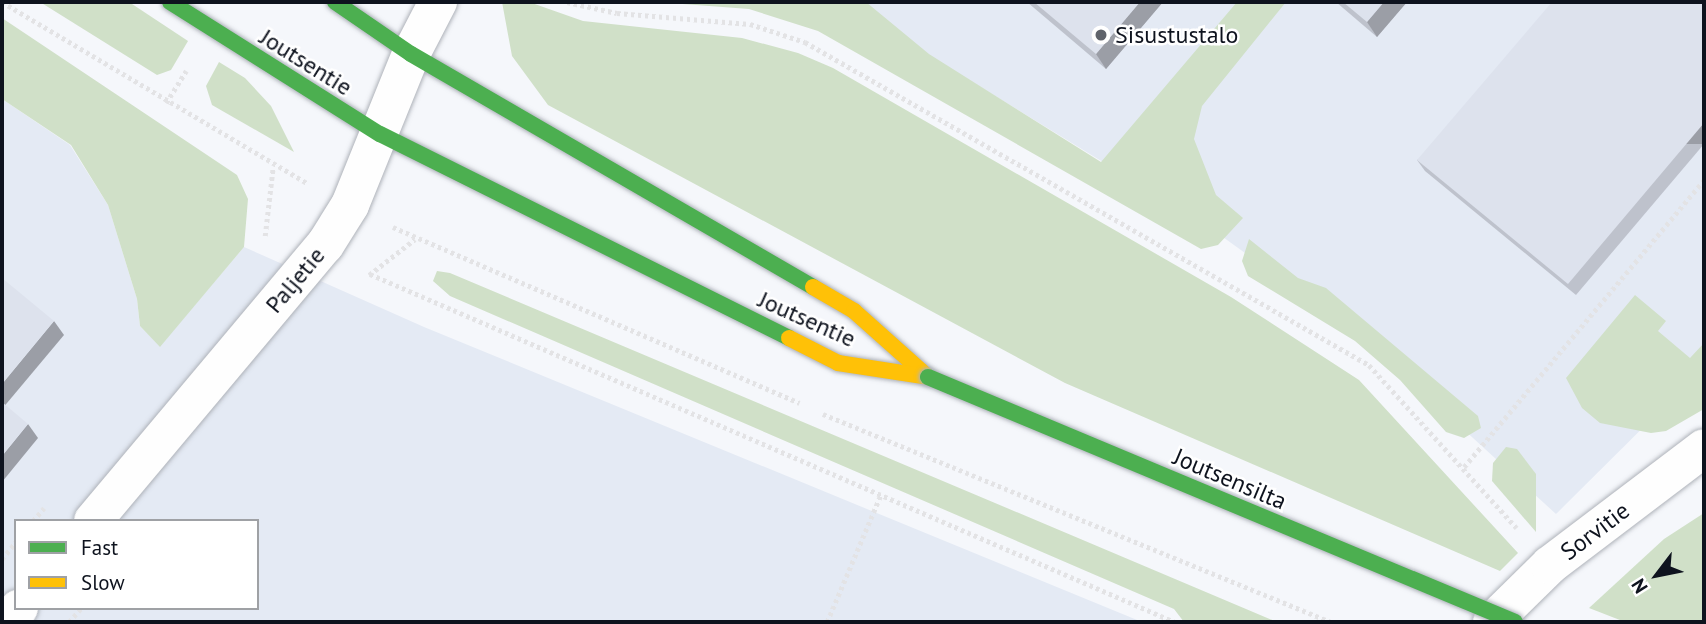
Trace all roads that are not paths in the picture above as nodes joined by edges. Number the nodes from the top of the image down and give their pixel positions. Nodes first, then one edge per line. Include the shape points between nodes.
1 (170, 2) edge
2 (335, 2) edge
3 (438, 2) edge
4 (411, 54) junction
5 (380, 134) junction
6 (928, 377) junction
7 (1704, 448) edge
8 (95, 519) edge
9 (1492, 622) edge
10 (1515, 622) edge

1 - 5 main road, Joutsentie
2 - 4 main road, Joutsentie
3 - 4 street, Paljetie
4 - 5 street, Paljetie
4 - 6 main road, Joutsentie via 854,311
5 - 6 main road, Joutsentie via 838,363
5 - 8 street, Paljetie via 350,205 325,245
6 - 10 main road, Joutsensilta, bridge
7 - 9 street, Sorvitie via 1550,565

